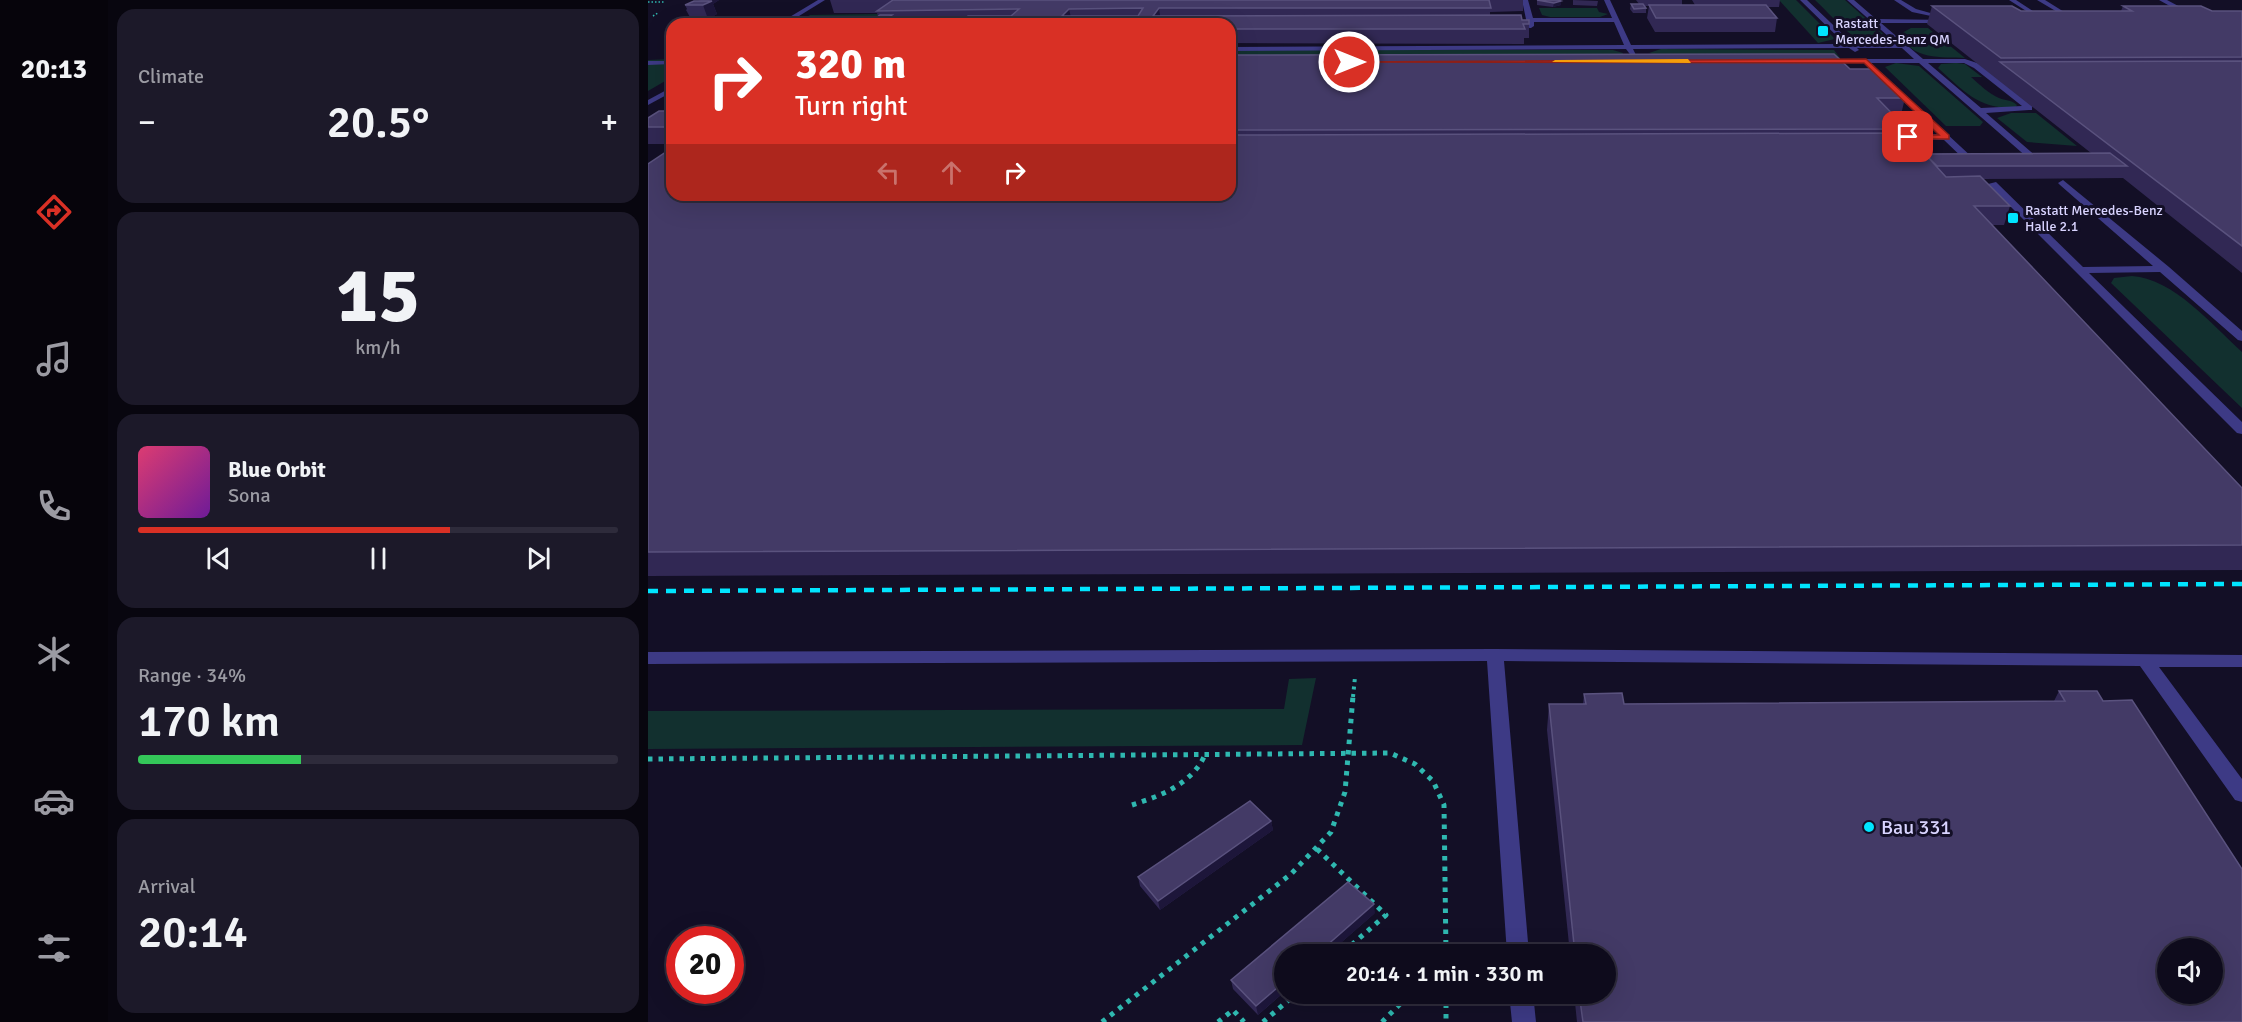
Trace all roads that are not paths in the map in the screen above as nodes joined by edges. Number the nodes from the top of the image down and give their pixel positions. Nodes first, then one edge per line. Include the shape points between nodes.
1 (822, 0) edge
2 (1525, 0) edge
3 (1608, 0) edge
4 (1803, 0) edge
5 (1850, 0) edge
6 (1897, 0) edge
7 (2012, 0) edge
8 (2040, 0) edge
9 (2162, 0) edge
10 (1949, 15) edge
11 (2066, 15) junction
12 (2165, 15) edge
13 (791, 18) edge
14 (2027, 18) edge
15 (2038, 18) junction
16 (1530, 20) junction
17 (1616, 20) junction
18 (1875, 21) junction
19 (1958, 21) edge
20 (2053, 21) edge
21 (2159, 21) edge
22 (2183, 21) edge
23 (1496, 26) edge
24 (1851, 46) junction
25 (1904, 46) junction
26 (1629, 48) junction
27 (1236, 49) edge
28 (1920, 60) junction
29 (1808, 61) edge
30 (1866, 61) junction
31 (1623, 62) edge
32 (648, 63) edge
33 (666, 63) edge
34 (666, 92) edge
35 (648, 103) edge
36 (1979, 111) junction
37 (1890, 137) edge
38 (1946, 137) junction
39 (1971, 161) edge
40 (2039, 163) edge
41 (2062, 183) edge
42 (1993, 184) dead end
43 (2165, 269) junction
44 (2081, 270) junction
45 (2242, 337) edge
46 (2242, 430) edge
47 (1495, 655) junction
48 (648, 658) edge
49 (2146, 662) junction
50 (2242, 662) edge
51 (2242, 794) edge
52 (1517, 944) edge
53 (1522, 1004) edge
54 (1524, 1022) edge

1 - 13 lane
2 - 16 lane
3 - 17 lane
4 - 24 lane
5 - 18 lane
6 - 10 lane via 1914,11
7 - 15 lane
8 - 11 lane
9 - 12 lane via 2180,9 2180,13
11 - 15 lane
11 - 20 lane via 2077,18
14 - 15 lane
16 - 17 lane
16 - 23 lane via 1531,26
17 - 26 lane
18 - 19 lane
18 - 25 lane
21 - 22 lane
24 - 25 lane
24 - 26 lane
24 - 30 lane
25 - 28 lane
26 - 27 lane
26 - 31 lane via 1634,62
28 - 30 lane
28 - 36 lane
28 - 36 lane via 1971,63 2029,108
29 - 30 lane
30 - 38 lane
32 - 33 lane
34 - 35 lane
36 - 40 lane
37 - 38 lane
38 - 39 lane
41 - 43 lane
42 - 44 lane
43 - 44 lane
43 - 45 lane
44 - 46 lane
47 - 48 lane
47 - 49 lane
47 - 52 lane
49 - 50 lane
49 - 51 lane
53 - 54 lane

